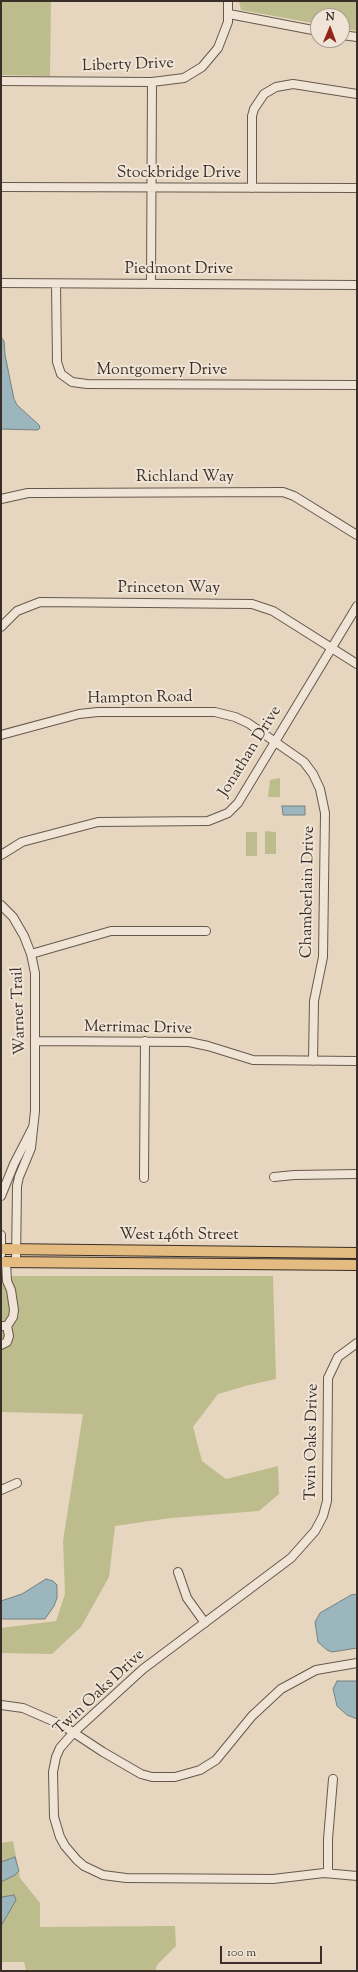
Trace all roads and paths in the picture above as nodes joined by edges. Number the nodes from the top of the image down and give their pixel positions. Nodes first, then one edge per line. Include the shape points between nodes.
1 (228, 1) edge
2 (229, 14) junction
3 (310, 29) edge
4 (1, 81) edge
5 (152, 82) junction
6 (357, 94) edge
7 (1, 187) edge
8 (152, 188) junction
9 (252, 188) junction
10 (357, 188) edge
11 (1, 283) edge
12 (56, 284) junction
13 (151, 284) junction
14 (357, 285) edge
15 (357, 385) edge
16 (1, 499) edge
17 (357, 535) edge
18 (357, 606) edge
19 (1, 626) edge
20 (332, 648) junction
21 (357, 664) edge
22 (1, 735) edge
23 (276, 741) junction
24 (1, 855) edge
25 (1, 905) edge
26 (206, 931) dead end
27 (31, 954) junction
28 (35, 1041) junction
29 (145, 1041) junction
30 (313, 1061) junction
31 (357, 1062) edge
32 (33, 1126) junction
33 (10, 1174) junction
34 (357, 1174) edge
35 (19, 1177) junction
36 (274, 1177) dead end
37 (144, 1178) dead end
38 (1, 1196) edge
39 (1, 1235) edge
40 (16, 1249) junction
41 (260, 1251) junction
42 (357, 1253) edge
43 (4, 1256) edge
44 (260, 1264) junction
45 (357, 1265) edge
46 (4, 1326) edge
47 (357, 1343) edge
48 (1, 1345) edge
49 (17, 1483) dead end
50 (1, 1490) edge
51 (178, 1572) dead end
52 (205, 1623) junction
53 (357, 1662) edge
54 (1, 1705) edge
55 (74, 1732) junction
56 (333, 1779) dead end
57 (328, 1873) junction
58 (357, 1876) edge

1 - 2 street, Liberty Drive
2 - 3 street
2 - 5 street, Liberty Drive via 224,37 202,67 184,78
4 - 5 street, Liberty Drive
5 - 8 street
6 - 9 street via 293,84 276,86 264,94 252,116
7 - 8 street, Stockbridge Drive
8 - 9 street, Stockbridge Drive
8 - 13 street
9 - 10 street, Stockbridge Drive
11 - 12 street, Piedmont Drive
12 - 13 street, Piedmont Drive
12 - 15 street, Montgomery Drive via 57,362 61,374 72,382
13 - 14 street, Piedmont Drive
16 - 17 street, Richland Way via 28,493 283,492 294,496
18 - 20 street, Jonathan Drive
19 - 20 street, Princeton Way via 17,612 40,602 239,603 252,604 273,611
20 - 21 street, Princeton Way
20 - 23 street, Jonathan Drive
22 - 23 street, Hampton Road via 79,714 215,712 235,717
23 - 24 street, Jonathan Drive via 238,803 222,816 201,821 98,822 22,842
23 - 30 street, Chamberlain Drive via 308,768 320,789 324,805 323,957 314,1001
25 - 27 street, Warner Trail via 19,926
26 - 27 street via 111,931
27 - 28 street, Warner Trail via 35,973
28 - 29 street, Merrimac Drive
28 - 32 street, Warner Trail
29 - 30 street, Merrimac Drive via 198,1044 253,1060
29 - 37 street
30 - 31 street, Merrimac Drive
32 - 33 street, Warner Trail
32 - 35 street, Warner Trail via 31,1148
33 - 35 street
33 - 38 street, Warner Trail
34 - 36 street
35 - 40 street, Warner Trail
39 - 43 street
40 - 41 main road, West 146th Street
40 - 43 main road, West 146th Street
40 - 43 street, Warner Trail
41 - 42 main road, West 146th Street
41 - 44 main road
43 - 44 main road, West 146th Street
43 - 46 street via 14,1310 13,1317
44 - 45 main road, West 146th Street
46 - 48 street via 8,1339
47 - 52 street, Twin Oaks Drive via 338,1357 328,1378 326,1502 320,1523 291,1558
49 - 50 street
51 - 52 street via 187,1598
52 - 55 street, Twin Oaks Drive via 143,1669
53 - 55 street via 316,1670 282,1689 252,1716 216,1760 187,1775 165,1778 141,1774
54 - 55 street via 16,1706 34,1712
55 - 57 street, Twin Oaks Drive via 65,1740 54,1765 54,1817 65,1846 84,1866 103,1875 126,1878 273,1879
56 - 57 street
57 - 58 street, Twin Oaks Drive

